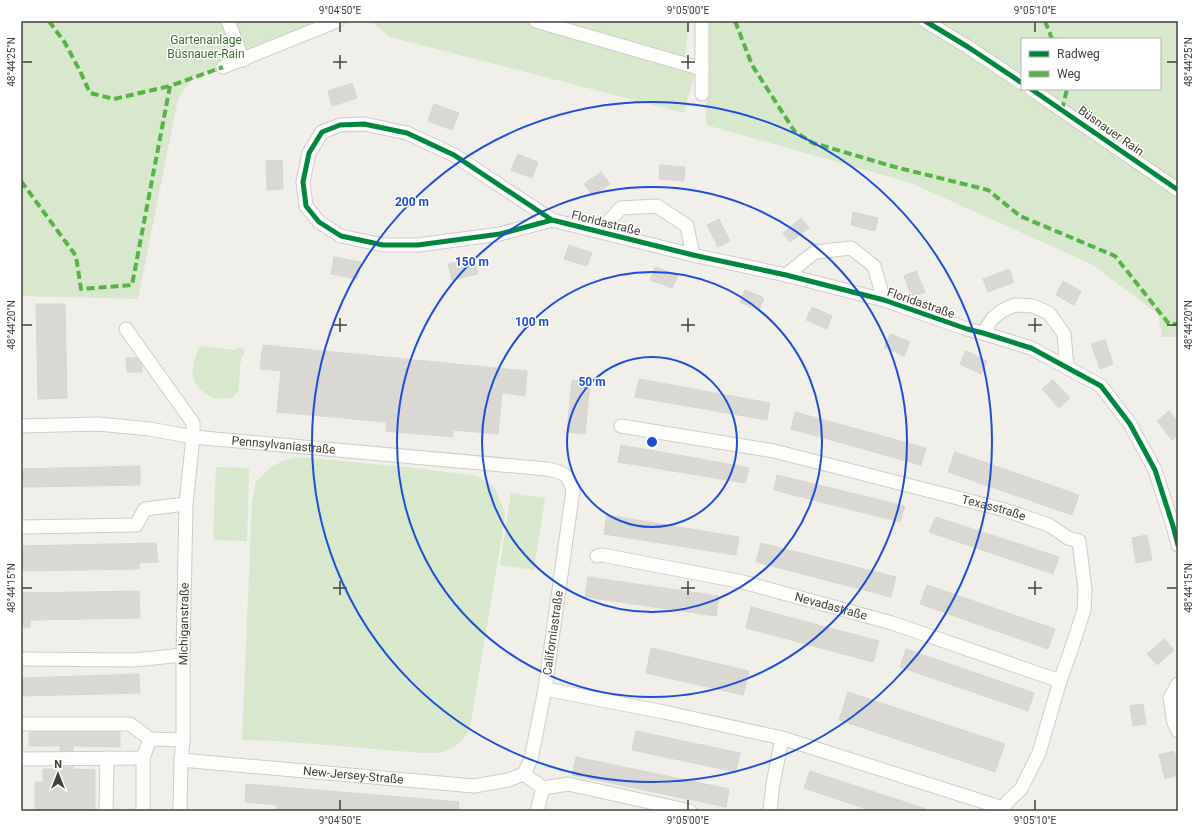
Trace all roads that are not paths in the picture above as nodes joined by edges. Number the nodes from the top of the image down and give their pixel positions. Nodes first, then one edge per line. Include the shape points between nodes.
1 (228, 21) edge
2 (337, 21) edge
3 (536, 21) edge
4 (702, 21) edge
5 (925, 21) edge
6 (243, 60) junction
7 (223, 67) dead end
8 (702, 69) junction
9 (1021, 82) edge
10 (1032, 90) edge
11 (702, 94) dead end
12 (1178, 190) edge
13 (552, 220) junction
14 (600, 231) junction
15 (693, 255) junction
16 (786, 274) junction
17 (884, 300) junction
18 (126, 329) dead end
19 (983, 333) junction
20 (1067, 367) junction
21 (21, 426) edge
22 (621, 426) dead end
23 (193, 437) junction
24 (573, 490) joint
25 (186, 504) junction
26 (21, 527) edge
27 (1178, 545) edge
28 (597, 556) dead end
29 (183, 655) junction
30 (21, 659) edge
31 (1060, 681) junction
32 (1178, 684) edge
33 (545, 689) junction
34 (21, 724) edge
35 (1178, 731) edge
36 (782, 738) junction
37 (150, 739) junction
38 (183, 740) junction
39 (106, 758) junction
40 (143, 758) junction
41 (21, 759) edge
42 (181, 760) junction
43 (524, 774) junction
44 (543, 788) junction
45 (1004, 810) edge
46 (106, 811) edge
47 (143, 811) edge
48 (180, 811) edge
49 (537, 811) edge
50 (690, 811) edge
51 (770, 811) edge

1 - 6 street
2 - 6 street
3 - 8 street
4 - 8 street
5 - 9 street
6 - 7 street
8 - 11 street
10 - 12 street, Büsnauer Rain
13 - 13 street, Floridastraße via 454,155 407,133 364,124 340,125 322,132 309,153 303,182 306,206 319,222 341,236 383,245 418,245 500,234
13 - 14 street, Floridastraße
14 - 15 street, Floridastraße
14 - 15 street, Floridastraße via 621,208 657,206 686,226
15 - 16 street, Floridastraße
16 - 17 street, Floridastraße
16 - 17 street, Floridastraße via 815,252 851,248 874,266
17 - 19 street, Floridastraße
18 - 23 street, Michiganstraße via 194,423
19 - 20 street, Floridastraße via 1031,348
19 - 20 street via 993,318 1003,310 1015,305 1033,306 1049,313 1064,334
20 - 27 street, Floridastraße via 1100,386 1130,424 1155,470
21 - 23 street, Pennsylvaniastraße via 98,424 150,429
22 - 31 street, Texasstraße via 774,451 1005,510 1049,525 1068,538 1078,541 1085,590 1084,610
23 - 24 street, Pennsylvaniastraße via 555,470 570,480
23 - 25 street, Michiganstraße
24 - 33 street, Californiastraße
25 - 26 street via 145,509 136,525
25 - 29 street, Michiganstraße
28 - 31 street, Nevadastraße via 766,588 896,624
29 - 30 street via 134,660
29 - 38 street, Michiganstraße
31 - 45 street, Texasstraße via 1039,753 1022,789 1009,800
32 - 35 street via 1170,698 1174,723
33 - 36 street
33 - 43 street, Californiastraße via 531,760
34 - 37 street via 130,724
36 - 45 street
36 - 51 street
37 - 38 street
37 - 40 street
38 - 42 street, Michiganstraße
39 - 40 street
39 - 41 street
39 - 46 street
40 - 47 street
42 - 43 street, New-Jersey-Straße via 474,786 508,780
42 - 48 street, Michiganstraße
43 - 44 street
44 - 49 street
44 - 50 street via 568,784

